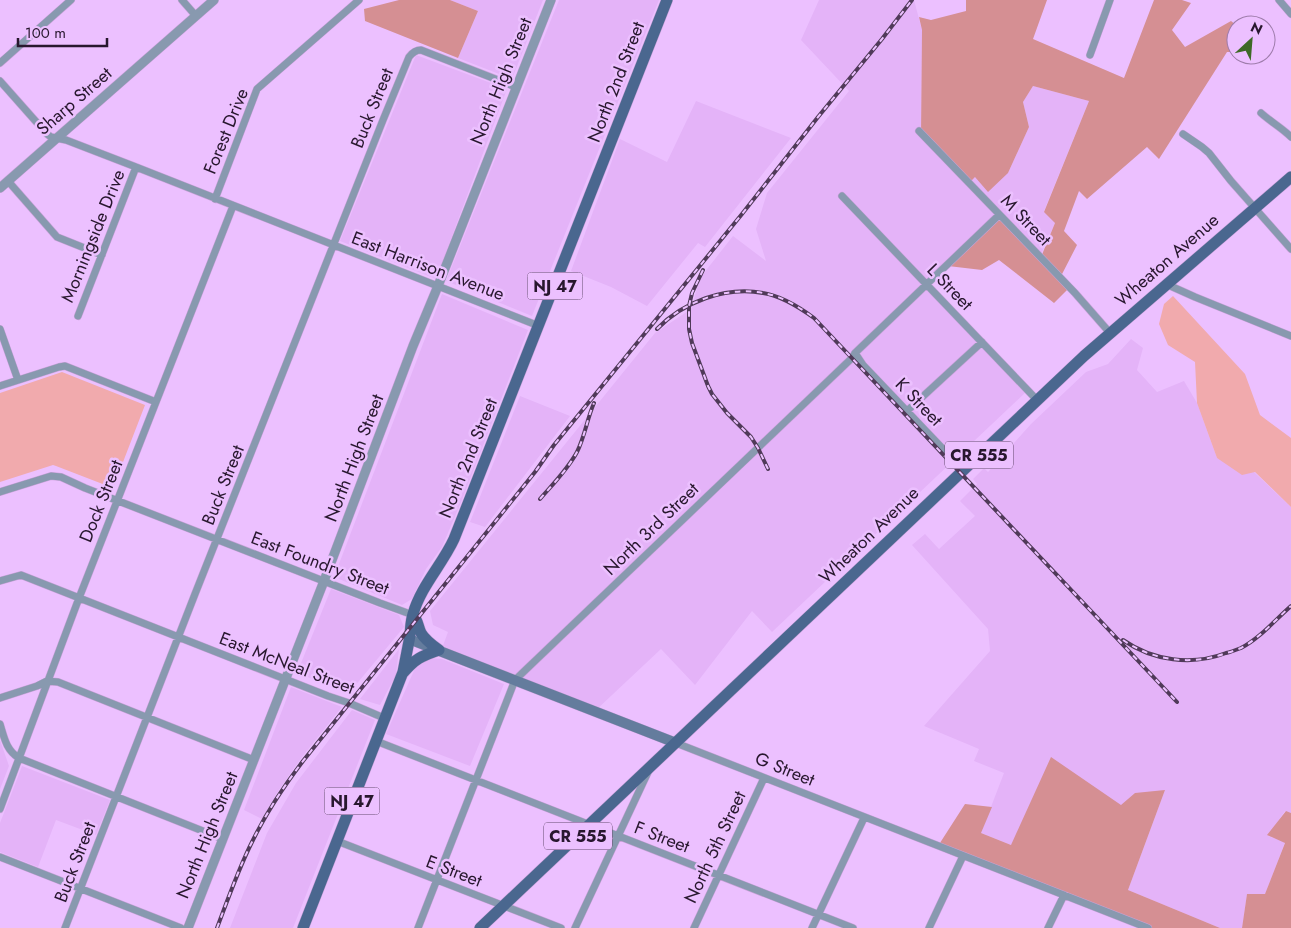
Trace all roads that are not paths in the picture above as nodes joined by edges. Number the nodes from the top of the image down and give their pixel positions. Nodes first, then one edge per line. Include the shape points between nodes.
1 (71, 0) edge
2 (182, 0) edge
3 (214, 0) edge
4 (359, 0) edge
5 (551, 0) edge
6 (667, 0) edge
7 (1110, 0) edge
8 (1279, 0) edge
9 (1291, 14) edge
10 (196, 16) junction
11 (1090, 55) dead end
12 (0, 62) edge
13 (0, 81) edge
14 (516, 88) junction
15 (1262, 113) dead end
16 (919, 130) dead end
17 (1183, 134) dead end
18 (1291, 137) edge
19 (56, 138) junction
20 (136, 167) junction
21 (1291, 177) edge
22 (8, 180) junction
23 (0, 188) edge
24 (842, 196) dead end
25 (215, 199) junction
26 (233, 206) junction
27 (1255, 207) junction
28 (999, 215) junction
29 (334, 246) junction
30 (1291, 250) edge
31 (102, 255) junction
32 (926, 284) junction
33 (1166, 284) junction
34 (438, 286) junction
35 (78, 316) dead end
36 (539, 326) junction
37 (0, 329) edge
38 (1110, 333) junction
39 (1291, 336) edge
40 (982, 342) junction
41 (855, 352) junction
42 (18, 380) junction
43 (0, 386) edge
44 (1037, 400) junction
45 (156, 402) junction
46 (907, 411) junction
47 (963, 470) junction
48 (0, 492) edge
49 (117, 500) junction
50 (217, 539) junction
51 (0, 581) edge
52 (324, 581) junction
53 (79, 598) junction
54 (412, 615) junction
55 (179, 637) junction
56 (409, 639) junction
57 (438, 650) junction
58 (402, 674) junction
59 (286, 679) junction
60 (515, 680) junction
61 (48, 681) junction
62 (0, 698) edge
63 (147, 717) junction
64 (384, 718) junction
65 (0, 724) edge
66 (376, 741) junction
67 (676, 743) junction
68 (19, 758) junction
69 (254, 760) junction
70 (651, 767) junction
71 (764, 778) junction
72 (476, 780) junction
73 (116, 796) junction
74 (0, 808) edge
75 (864, 818) junction
76 (590, 825) junction
77 (619, 836) junction
78 (224, 839) junction
79 (336, 841) junction
80 (963, 856) junction
81 (0, 857) edge
82 (718, 875) junction
83 (436, 880) junction
84 (81, 888) junction
85 (1064, 895) junction
86 (504, 906) junction
87 (818, 914) junction
88 (65, 928) edge
89 (181, 928) edge
90 (188, 928) edge
91 (303, 928) edge
92 (418, 928) edge
93 (480, 928) edge
94 (561, 928) edge
95 (575, 928) edge
96 (694, 928) edge
97 (812, 928) edge
98 (853, 928) edge
99 (929, 928) edge
100 (1048, 928) edge
101 (1148, 928) edge

1 - 12 street
2 - 10 street
3 - 10 street, Sharp Street
4 - 25 street, Forest Drive via 257,89
5 - 14 street, North High Street
6 - 36 main road, North 2nd Street / NJ 47
7 - 11 street
8 - 9 street
10 - 19 street, Sharp Street
13 - 19 street via 47,134
14 - 29 street, Buck Street via 421,50 411,54
14 - 34 street, North High Street
15 - 18 street
16 - 28 street, M Street
17 - 27 street via 1209,153
19 - 20 street, East Harrison Avenue
19 - 22 street, Sharp Street
20 - 25 street, East Harrison Avenue
20 - 31 street, Morningside Drive
21 - 27 main road, Wheaton Avenue / CR 555
22 - 23 street, Sharp Street
22 - 31 street via 57,237
24 - 32 street, L Street
25 - 26 street, East Harrison Avenue
26 - 29 street, East Harrison Avenue
26 - 45 street, Dock Street
27 - 30 street
27 - 33 main road, Wheaton Avenue / CR 555
28 - 32 street, North 3rd Street
28 - 38 street, M Street
29 - 34 street, East Harrison Avenue
29 - 50 street, Buck Street
31 - 35 street, Morningside Drive
32 - 40 street, L Street
32 - 41 street, North 3rd Street
33 - 38 main road, Wheaton Avenue / CR 555
33 - 39 street
34 - 36 street, East Harrison Avenue
34 - 52 street, North High Street
36 - 54 main road, North 2nd Street / NJ 47 via 454,539
37 - 42 street
38 - 44 main road, Wheaton Avenue / CR 555
40 - 44 street, L Street
40 - 46 street
41 - 46 street, K Street via 863,365
41 - 60 street, North 3rd Street
42 - 43 street
42 - 45 street via 65,366
44 - 47 main road, Wheaton Avenue / CR 555
45 - 49 street, Dock Street
46 - 47 street, K Street
47 - 67 main road, Wheaton Avenue / CR 555
48 - 49 street, East Foundry Street via 48,476 58,476
49 - 50 street, East Foundry Street
49 - 53 street, Dock Street
50 - 52 street, East Foundry Street
50 - 55 street, Buck Street
51 - 53 street, East McNeal Street via 21,575
52 - 54 street, East Foundry Street
52 - 59 street, North High Street
53 - 55 street, East McNeal Street
53 - 61 street, Dock Street
54 - 56 main road, North 2nd Street / NJ 47
54 - 57 main road via 421,634
55 - 59 street, East McNeal Street
55 - 63 street, Buck Street
56 - 57 main road, G Street
56 - 58 main road, North 2nd Street / NJ 47
57 - 58 main road via 419,658
57 - 60 main road, G Street
58 - 64 main road, North 2nd Street / NJ 47
59 - 64 street, East McNeal Street
59 - 69 street, North High Street
60 - 67 main road, G Street
60 - 72 street, North 3rd Street
61 - 62 street
61 - 63 street
61 - 68 street, Dock Street
63 - 69 street
63 - 73 street, Buck Street
64 - 66 main road, North 2nd Street / NJ 47
65 - 68 street via 9,749
66 - 72 street, F Street
66 - 79 main road, North 2nd Street / NJ 47
67 - 70 main road, Wheaton Avenue / CR 555
67 - 71 street, G Street
68 - 73 street
68 - 74 street, Dock Street
69 - 78 street, North High Street
70 - 76 main road, Wheaton Avenue / CR 555
70 - 77 street
71 - 75 street, G Street
71 - 82 street, North 5th Street
72 - 76 street, F Street
72 - 83 street, North 3rd Street
73 - 78 street
73 - 84 street, Buck Street
75 - 80 street, G Street
75 - 87 street
76 - 77 street, F Street
76 - 86 main road, Wheaton Avenue / CR 555
77 - 82 street, F Street
77 - 95 street
78 - 90 street, North High Street
79 - 83 street, E Street
79 - 91 main road, North 2nd Street / NJ 47
80 - 85 street, G Street
80 - 99 street
81 - 84 street
82 - 87 street, F Street
82 - 96 street, North 5th Street
83 - 86 street, E Street
83 - 92 street, North 3rd Street
84 - 88 street, Buck Street
84 - 89 street
85 - 100 street
85 - 101 street, G Street
86 - 93 main road, Wheaton Avenue / CR 555
86 - 94 street, E Street
87 - 97 street
87 - 98 street, F Street

